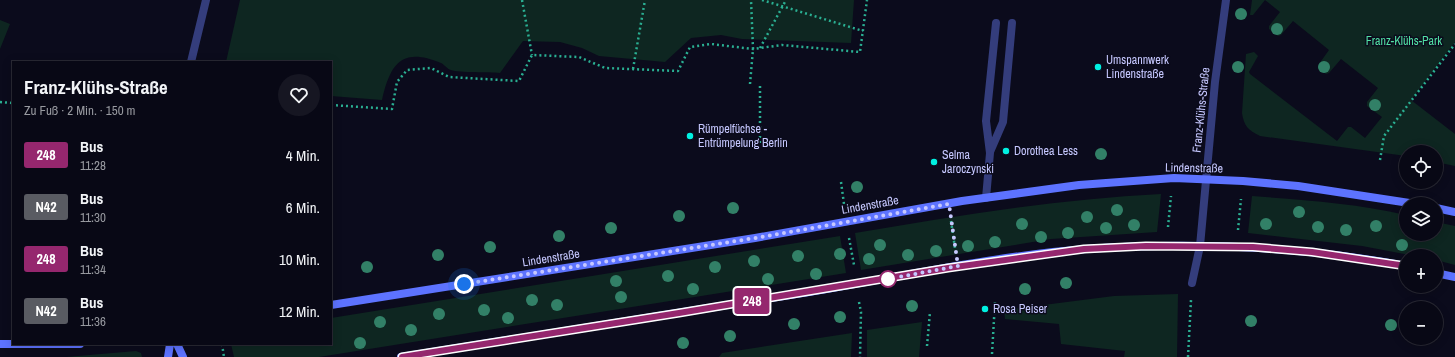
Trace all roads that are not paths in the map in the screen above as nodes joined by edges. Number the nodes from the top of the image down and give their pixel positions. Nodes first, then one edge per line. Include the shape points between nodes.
1 (206, 0) edge
2 (1226, 0) edge
3 (996, 23) dead end
4 (1012, 23) dead end
5 (192, 61) edge
6 (990, 153) junction
7 (1206, 179) junction
8 (986, 198) junction
9 (1399, 201) edge
10 (1443, 209) edge
11 (1455, 212) edge
12 (1200, 246) junction
13 (1399, 265) edge
14 (1443, 274) edge
15 (1455, 277) edge
16 (1192, 283) road end
17 (332, 305) edge
18 (0, 344) edge
19 (12, 344) edge
20 (170, 345) edge
21 (177, 345) edge
22 (168, 357) edge
23 (183, 357) edge
24 (401, 357) edge

1 - 5 street
2 - 7 street, Franz-Klühs-Straße
3 - 6 street via 986,121
4 - 6 street via 1003,122
6 - 8 street
7 - 8 main road, Lindenstraße via 1174,178 1079,185
7 - 9 main road, Lindenstraße via 1298,186
7 - 12 street, Franz-Klühs-Straße
8 - 17 main road, Lindenstraße via 755,238
10 - 11 main road
12 - 13 main road via 1298,250
12 - 16 street, Franz-Klühs-Straße
12 - 24 main road via 1084,249 958,266
14 - 15 main road
18 - 19 main road
20 - 22 main road
21 - 23 main road

